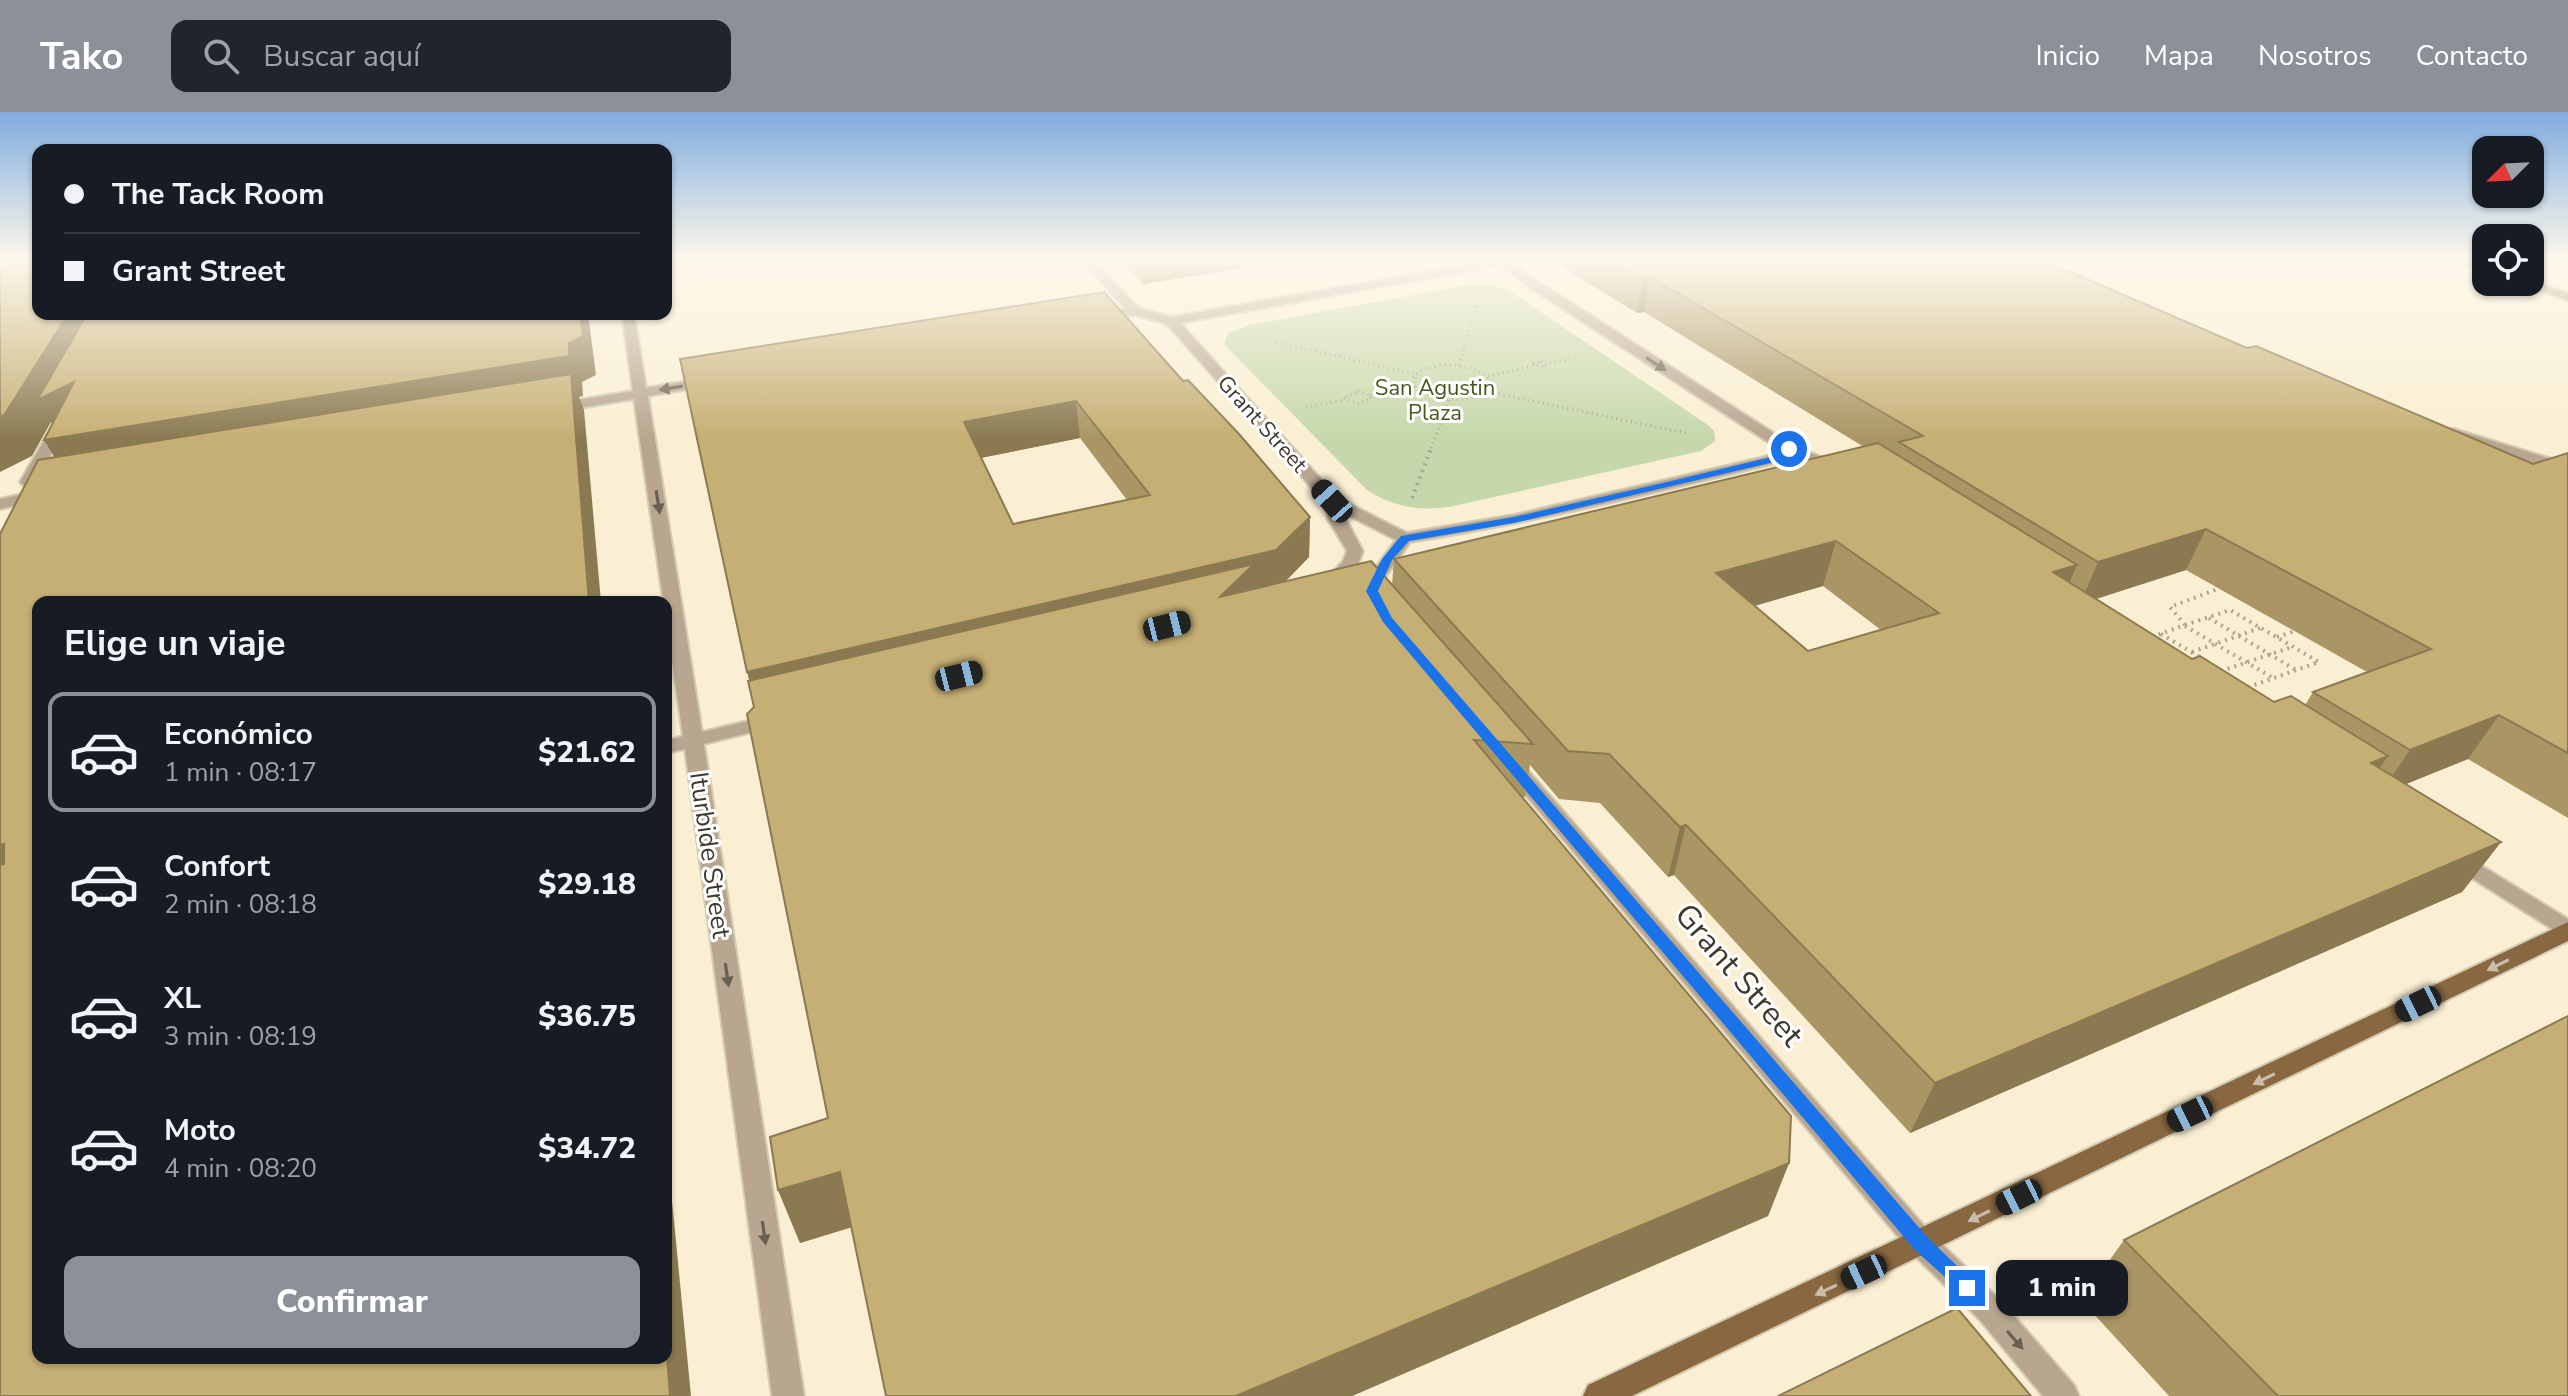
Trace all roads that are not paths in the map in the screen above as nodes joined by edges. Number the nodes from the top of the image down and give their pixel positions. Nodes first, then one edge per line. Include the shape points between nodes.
1 (1096, 318) edge
2 (1160, 318) edge
3 (1188, 318) edge
4 (1589, 318) edge
5 (629, 320) edge
6 (1084, 320) edge
7 (1171, 321) junction
8 (735, 378) edge
9 (640, 393) junction
10 (68, 410) edge
11 (542, 410) edge
12 (2446, 431) edge
13 (1789, 449) junction
14 (2568, 469) edge
15 (1852, 472) edge
16 (51, 493) edge
17 (1332, 501) junction
18 (4, 506) edge
19 (1405, 538) junction
20 (1316, 590) edge
21 (672, 596) edge
22 (672, 599) edge
23 (1387, 620) edge
24 (797, 715) edge
25 (694, 740) junction
26 (672, 746) edge
27 (1500, 751) edge
28 (2443, 850) edge
29 (2568, 931) edge
30 (1922, 1244) junction
31 (788, 1396) edge
32 (1599, 1396) edge
33 (2063, 1396) edge

1 - 6 street
2 - 7 street
3 - 7 street
4 -> 13 street
5 - 9 street, Iturbide Street
7 - 17 street, Grant Street
8 -> 9 street
9 - 11 street
9 -> 21 street, Iturbide Street
10 - 18 street via 31,478
12 - 14 street
13 - 15 street
13 - 19 street via 1770,460 1514,520
16 - 18 street
17 - 19 street, Grant Street
17 - 20 street, Grant Street via 1355,551 1342,575
19 - 23 street via 1387,559 1372,591
22 -> 25 street, Iturbide Street
24 - 25 street
25 - 26 street
25 -> 31 street, Iturbide Street
27 - 30 street, Grant Street
28 - 29 street
29 -> 30 main road
30 -> 32 main road
30 -> 33 street, Grant Street via 1990,1310

